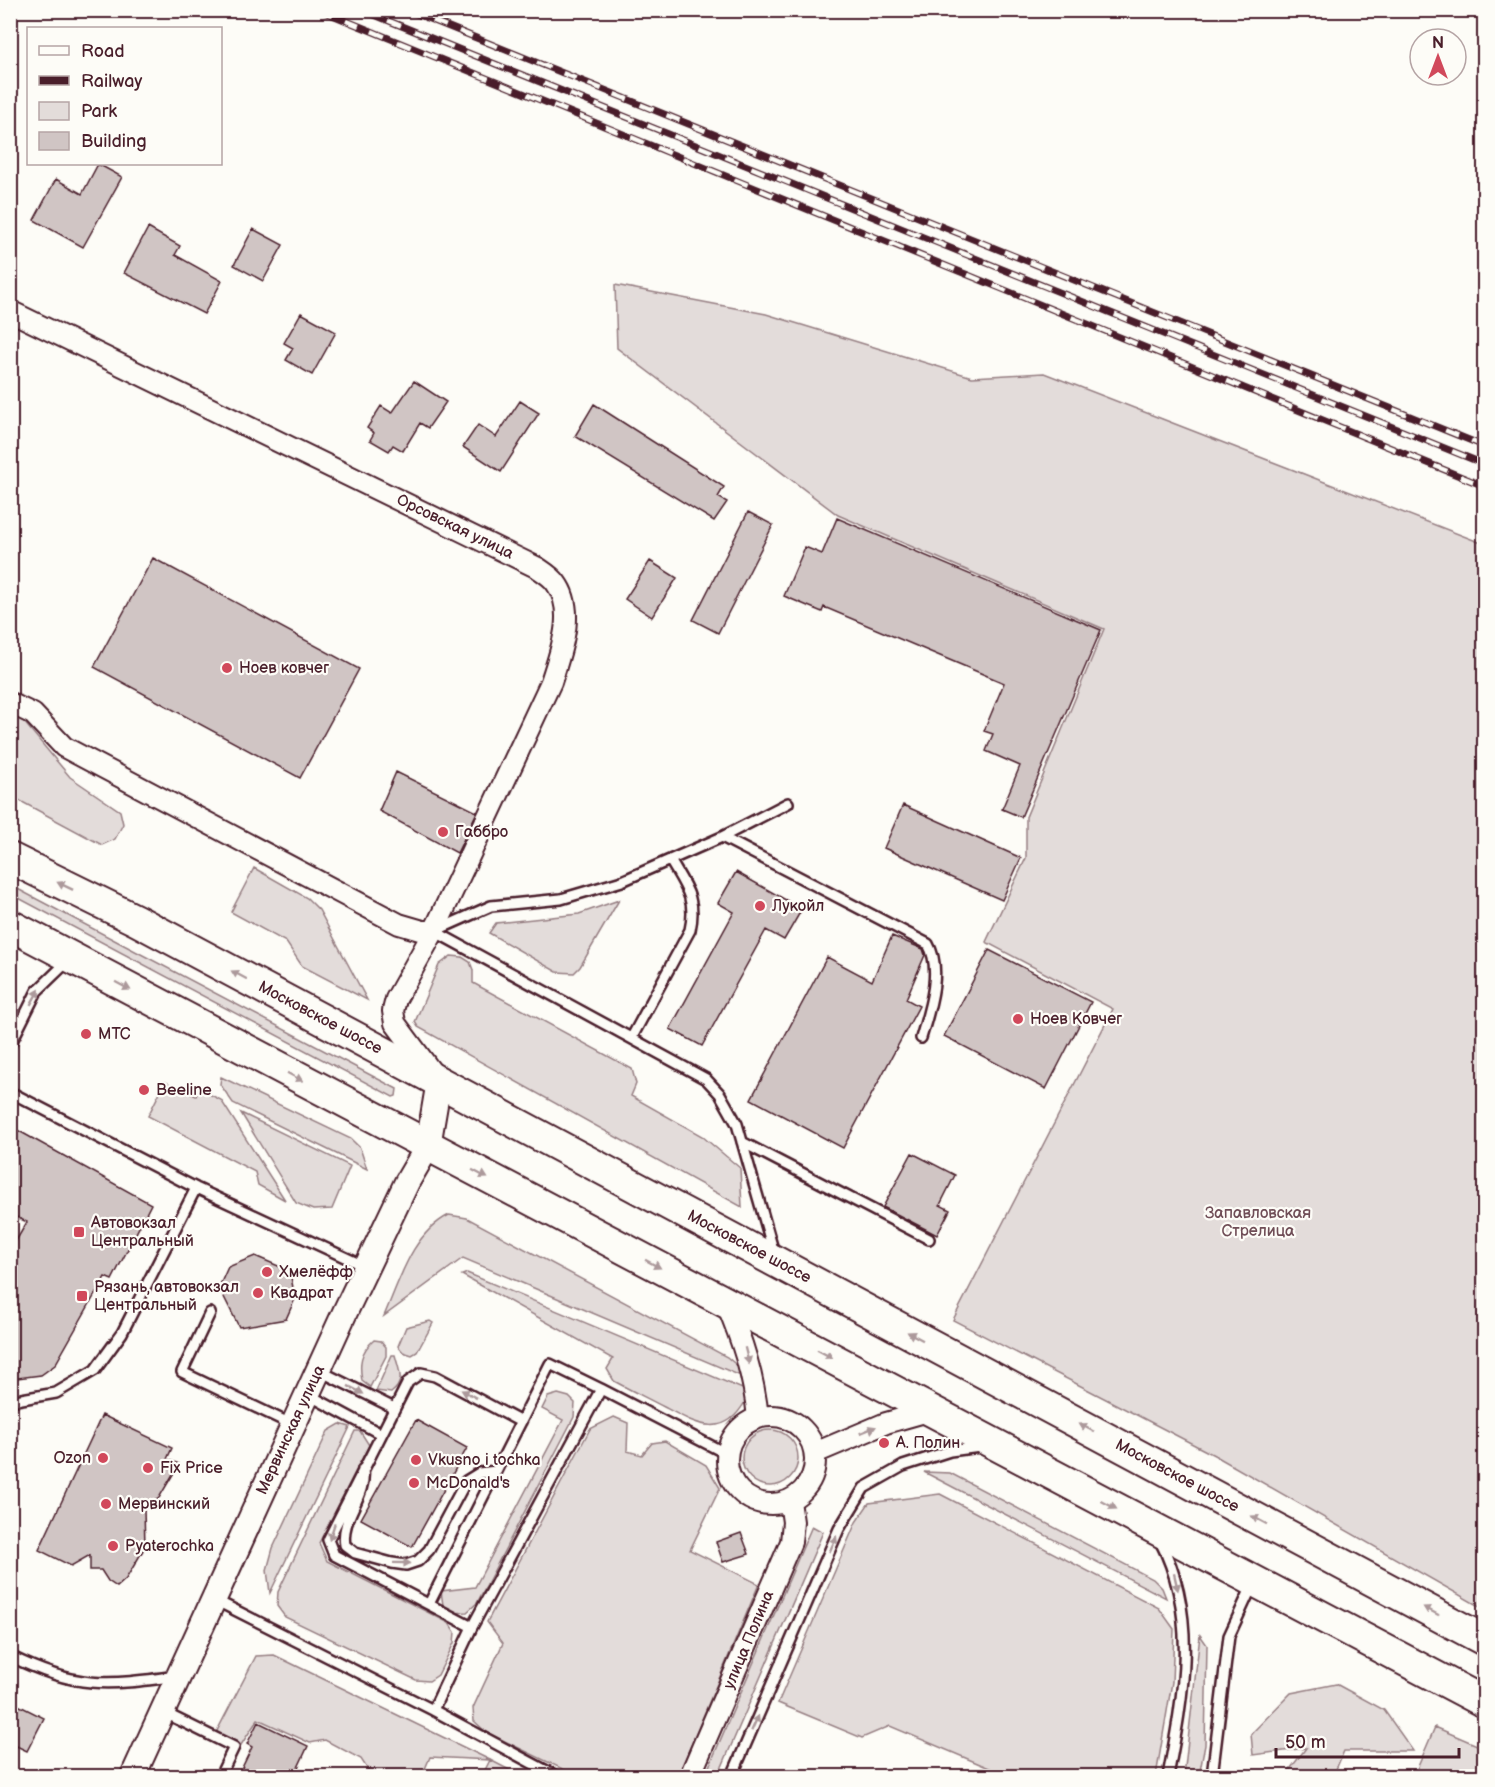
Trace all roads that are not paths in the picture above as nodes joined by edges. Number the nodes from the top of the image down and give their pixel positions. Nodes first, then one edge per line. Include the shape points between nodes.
1 (10, 311) edge
2 (10, 703) edge
3 (788, 803) dead end
4 (722, 837) junction
5 (10, 858) edge
6 (670, 860) junction
7 (10, 925) edge
8 (434, 931) junction
9 (71, 958) junction
10 (632, 1037) junction
11 (921, 1038) dead end
12 (10, 1045) edge
13 (439, 1081) junction
14 (10, 1092) edge
15 (742, 1142) junction
16 (428, 1146) junction
17 (196, 1188) junction
18 (929, 1239) dead end
19 (776, 1261) junction
20 (366, 1267) junction
21 (726, 1302) junction
22 (210, 1312) dead end
23 (318, 1370) junction
24 (601, 1389) junction
25 (307, 1394) junction
26 (10, 1401) edge
27 (394, 1408) junction
28 (932, 1410) junction
29 (758, 1418) junction
30 (521, 1422) junction
31 (293, 1425) junction
32 (381, 1434) junction
33 (996, 1444) junction
34 (727, 1454) junction
35 (815, 1454) junction
36 (363, 1469) junction
37 (496, 1471) junction
38 (790, 1501) junction
39 (1153, 1528) junction
40 (1254, 1582) junction
41 (214, 1600) junction
42 (429, 1604) junction
43 (472, 1627) junction
44 (1484, 1639) edge
45 (10, 1656) edge
46 (179, 1676) junction
47 (1485, 1702) edge
48 (434, 1710) junction
49 (163, 1712) junction
50 (133, 1776) edge
51 (220, 1776) edge
52 (556, 1776) edge
53 (690, 1776) edge
54 (732, 1776) edge
55 (1168, 1776) edge
56 (1212, 1776) edge

1 - 8 street, Орсовская улица via 538,567 555,581 564,597 566,615 563,644 551,682
2 - 8 street via 33,714 64,747 399,924
3 - 4 lane
4 - 6 lane
4 - 11 lane via 928,944 933,952 932,992
13 -> 5 main road, Московское шоссе via 136,920
6 - 8 lane via 571,897 482,909
6 - 10 lane via 691,896 694,912 690,930
7 - 9 main road
8 - 10 lane
8 - 13 street, Орсовская улица via 393,1011 395,1023
12 -> 9 lane via 37,991
9 -> 16 main road
10 - 15 lane via 706,1079 731,1111
13 - 16 street, Мервинская улица
13 - 19 main road, Московское шоссе
14 - 17 lane
15 - 18 lane
15 - 19 lane
16 - 20 street, Мервинская улица
16 -> 21 main road
17 - 20 lane
17 - 26 lane via 122,1333 94,1370 56,1393
44 -> 19 main road, Московское шоссе
20 - 23 street, Мервинская улица
21 -> 28 main road
21 -> 29 street via 745,1346
22 - 31 lane via 182,1372
23 - 25 street, Мервинская улица
23 -> 27 lane
24 - 30 lane via 550,1364
24 - 34 lane
24 - 43 lane
25 - 31 street, Мервинская улица
25 - 32 lane
30 -> 27 lane via 435,1376 421,1373 408,1382
27 - 32 lane
28 - 33 main road
35 -> 28 street via 886,1423
29 - 34 street via 737,1431
29 - 35 street via 771,1416 795,1423 812,1442
30 - 37 lane
31 - 41 street, Мервинская улица
32 - 36 lane
33 -> 39 main road
54 -> 33 lane via 839,1528 864,1488 903,1466 950,1451
34 - 38 street via 727,1468 739,1492 763,1504
35 - 38 street via 810,1481
36 -> 37 lane via 365,1482 343,1533 345,1545 355,1553 406,1565 418,1562 429,1551 466,1481 479,1473
36 -> 42 lane via 328,1540 334,1555
37 - 42 lane
38 - 53 street, улица Полина via 791,1542
39 - 40 main road
39 -> 55 lane via 1172,1564 1184,1614 1186,1671
40 - 47 main road
40 - 56 lane via 1229,1636
41 - 46 street, Мервинская улица
41 - 48 lane
42 - 43 lane
43 - 48 lane
45 - 46 lane via 44,1673 73,1681 104,1684
46 - 49 street, Мервинская улица
48 - 52 lane
49 - 50 street, Мервинская улица
49 - 51 lane via 234,1747

